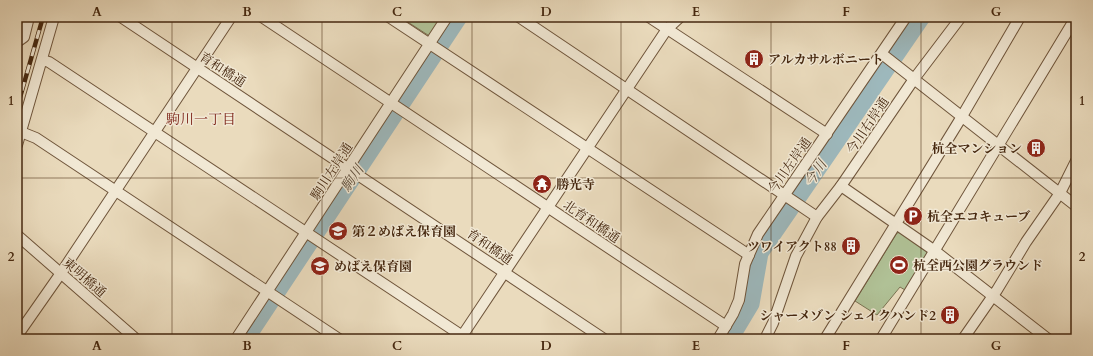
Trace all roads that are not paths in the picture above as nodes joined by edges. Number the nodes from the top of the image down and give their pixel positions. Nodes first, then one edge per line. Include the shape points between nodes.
1 (29, 17) edge
2 (54, 17) edge
3 (231, 17) edge
4 (262, 17) edge
5 (389, 17) edge
6 (447, 17) edge
7 (518, 17) edge
8 (649, 17) edge
9 (680, 17) edge
10 (906, 17) edge
11 (961, 17) edge
12 (1020, 17) edge
13 (1076, 17) edge
14 (127, 19) edge
15 (667, 29) junction
16 (17, 42) edge
17 (431, 45) junction
18 (884, 57) junction
19 (42, 60) junction
20 (196, 67) junction
21 (911, 76) junction
22 (627, 88) junction
23 (392, 104) junction
24 (961, 118) junction
25 (155, 131) junction
26 (21, 132) junction
27 (827, 134) junction
28 (17, 145) edge
29 (998, 146) junction
30 (587, 148) junction
31 (1076, 161) edge
32 (350, 168) junction
33 (841, 186) junction
34 (115, 191) junction
35 (785, 194) junction
36 (1060, 194) junction
37 (1076, 206) edge
38 (547, 207) junction
39 (817, 217) junction
40 (895, 224) junction
41 (308, 233) junction
42 (17, 235) edge
43 (935, 251) junction
44 (749, 255) junction
45 (504, 271) junction
46 (61, 273) junction
47 (269, 292) junction
48 (993, 296) junction
49 (726, 326) junction
50 (17, 336) edge
51 (463, 338) edge
52 (136, 339) edge
53 (236, 339) edge
54 (339, 339) edge
55 (604, 339) edge
56 (718, 339) edge
57 (765, 339) edge
58 (825, 339) edge
59 (881, 339) edge
60 (963, 339) edge
61 (1048, 339) edge

1 - 16 street via 24,37
2 - 19 street
3 - 20 street
4 - 23 street
5 - 17 street
6 - 17 street, 駒川左岸通
7 - 22 street
8 - 15 street
9 - 15 street
10 - 18 street, 今川左岸通
11 - 21 street, 今川右岸通
12 - 24 street
13 - 29 street
14 - 20 street, 育和橋通
15 - 22 street
15 - 27 street
17 - 23 street, 駒川左岸通
17 - 30 street
18 - 21 street
18 - 27 street, 今川左岸通
19 - 25 street via 49,62
19 - 26 street
20 - 25 street
20 - 32 street, 育和橋通
21 - 24 street
21 - 33 street, 今川右岸通
22 - 30 street
22 - 35 street
23 - 32 street, 駒川左岸通
23 - 38 street, 北育和橋通
24 - 29 street
24 - 40 street
25 - 34 street
25 - 41 street
26 - 28 street
26 - 34 street via 36,138
27 - 35 street, 今川左岸通
29 - 36 street
29 - 43 street
30 - 38 street
30 - 44 street
31 - 36 street
32 - 41 street, 駒川左岸通
32 - 45 street, 育和橋通
33 - 39 street, 今川右岸通
33 - 40 street
34 - 46 street
34 - 47 street
35 - 39 street
35 - 44 street, 今川左岸通 via 758,234
36 - 37 street
36 - 48 street
38 - 45 street
38 - 49 street, 北育和橋通
39 - 57 street, 今川右岸通 via 796,256
40 - 43 street
40 - 58 street
41 - 47 street, 駒川左岸通
41 - 51 street
42 - 46 street, 東明橋通
43 - 48 street
43 - 59 street
44 - 49 street, 今川左岸通 via 739,300
45 - 51 street
45 - 55 street, 育和橋通
46 - 50 street
46 - 52 street, 東明橋通
47 - 53 street, 駒川左岸通
47 - 54 street
48 - 60 street
48 - 61 street
49 - 56 street, 今川左岸通

